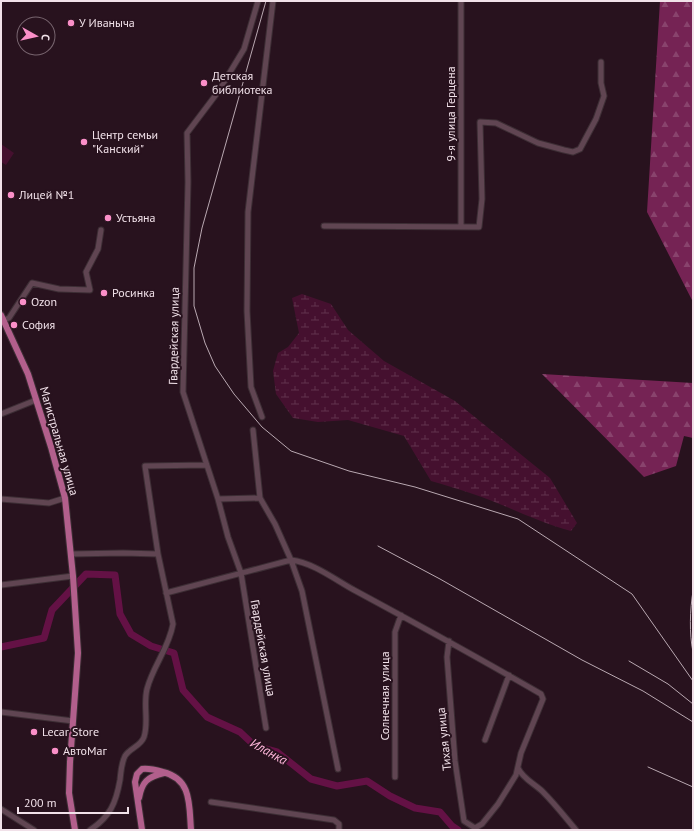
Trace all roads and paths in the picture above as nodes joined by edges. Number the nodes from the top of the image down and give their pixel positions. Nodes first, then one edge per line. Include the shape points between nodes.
1 (258, 1) edge
2 (273, 1) edge
3 (461, 1) edge
4 (601, 62) dead end
5 (324, 226) dead end
6 (461, 227) junction
7 (100, 230) dead end
8 (2, 319) edge
9 (36, 400) junction
10 (1, 414) edge
11 (262, 417) dead end
12 (253, 430) dead end
13 (206, 465) junction
14 (65, 498) junction
15 (260, 498) junction
16 (1, 499) edge
17 (218, 499) junction
18 (71, 554) junction
19 (158, 554) junction
20 (291, 560) junction
21 (241, 573) junction
22 (74, 577) junction
23 (1, 585) edge
24 (166, 593) junction
25 (401, 616) junction
26 (449, 642) junction
27 (509, 675) junction
28 (1, 712) edge
29 (73, 721) junction
30 (266, 728) dead end
31 (485, 740) dead end
32 (518, 768) junction
33 (338, 769) dead end
34 (165, 772) junction
35 (395, 777) dead end
36 (137, 802) junction
37 (211, 802) dead end
38 (1, 809) edge
39 (34, 830) edge
40 (75, 830) edge
41 (90, 830) edge
42 (142, 830) edge
43 (191, 830) edge
44 (339, 830) edge
45 (576, 830) edge

1 - 13 street, Гвардейская улица via 244,49 218,92 187,133 183,392
2 - 11 street via 248,212 247,311 251,387
3 - 6 street, 9-я улица Герцена
4 - 6 street via 604,96 596,119 580,149 573,152 538,143 496,123 480,122 482,199 479,227
5 - 6 street
7 - 8 street via 98,249 86,272 90,290 59,289 32,283 9,318
8 - 9 main road, Магистральная улица via 28,374
9 - 10 street
9 - 14 main road, Магистральная улица
12 - 15 street
13 - 17 street, Гвардейская улица
13 - 19 street via 145,466
14 - 16 street via 49,503
14 - 18 main road, Магистральная улица
15 - 17 street
15 - 20 street
17 - 21 street, Гвардейская улица
18 - 19 street
18 - 22 main road, Магистральная улица
19 - 24 street
20 - 21 street
20 - 25 street via 306,563
20 - 33 street via 302,591
21 - 24 street
21 - 30 street, Гвардейская улица
22 - 23 street
22 - 29 main road, Магистральная улица via 78,663
24 - 41 street via 173,624 171,635 147,689 144,739 126,755 121,767 118,792 110,811
25 - 26 street
25 - 35 street, Солнечная улица via 395,632
26 - 27 street
26 - 32 street, Тихая улица via 446,657 455,761 464,821 475,828 482,824 498,804
27 - 31 street
27 - 32 street via 543,699 521,753
28 - 29 street
29 - 40 main road via 70,793
32 - 45 street
34 - 36 main road via 144,782
34 - 36 main road via 142,768 135,782
34 - 43 main road via 183,783 187,793
36 - 42 main road
37 - 44 street via 334,820 339,824
38 - 39 street

